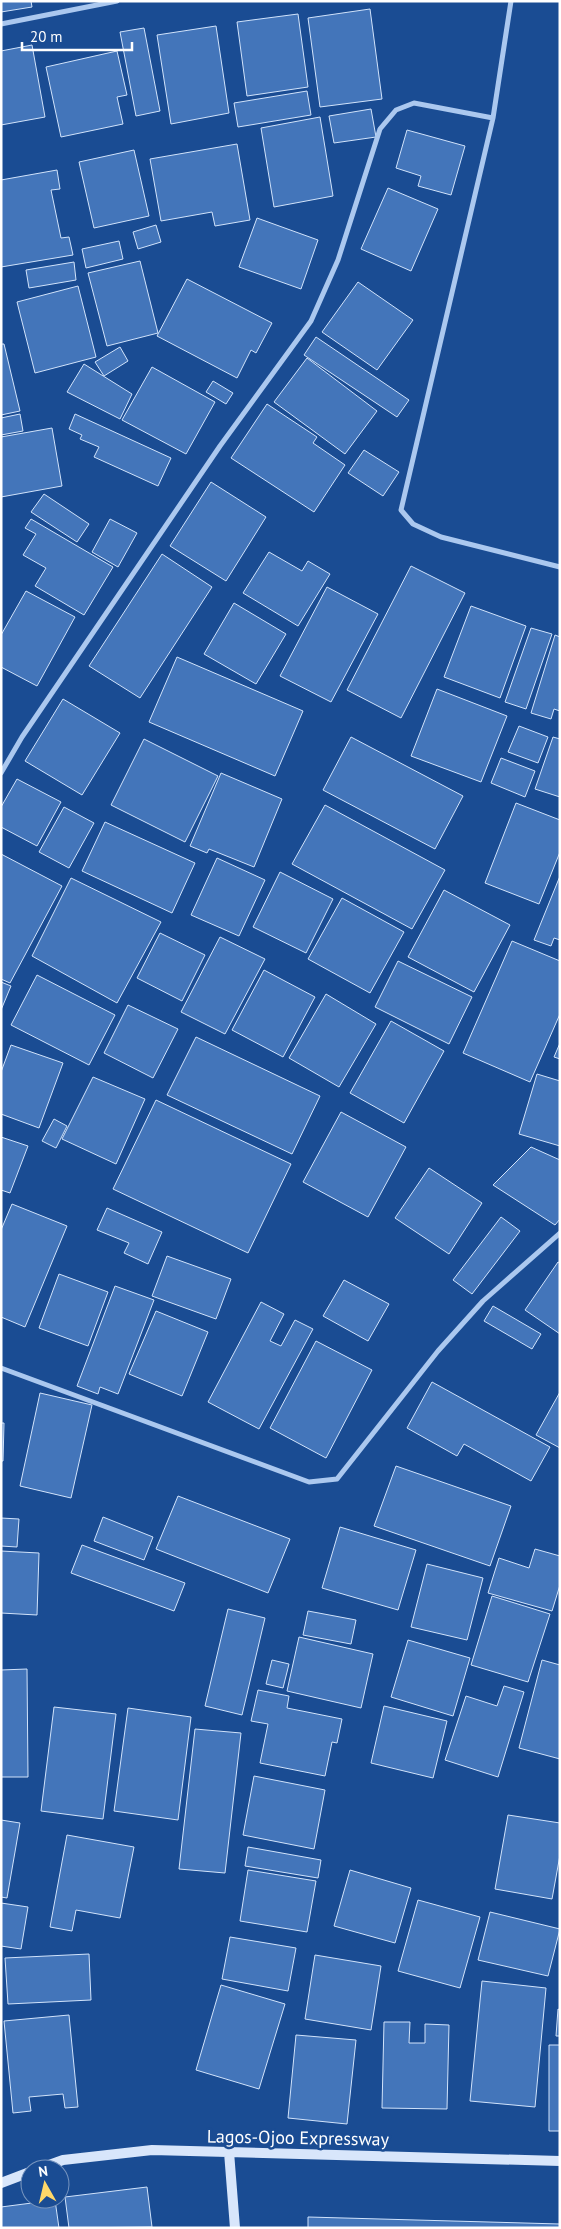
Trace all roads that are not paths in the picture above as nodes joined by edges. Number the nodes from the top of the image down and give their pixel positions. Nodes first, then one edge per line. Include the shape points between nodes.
1 (117, 1) edge
2 (511, 1) edge
3 (1, 24) edge
4 (492, 118) junction
5 (560, 567) edge
6 (1, 773) edge
7 (560, 1233) edge
8 (1, 1368) edge
9 (229, 2152) junction
10 (70, 2159) edge
11 (560, 2160) edge
12 (20, 2176) edge
13 (1, 2183) edge
14 (235, 2228) edge

1 - 3 street
2 - 4 street
4 - 5 street via 401,510 413,524 441,537
4 - 6 street via 414,103 396,110 380,129 338,260 311,321 220,446 22,737
7 - 8 street via 483,1301 438,1351 337,1480 308,1482
9 - 10 main road, Lagos-Ojoo Expressway via 152,2150
9 - 11 main road, Lagos-Ojoo Expressway
9 - 14 main road
12 - 13 main road

